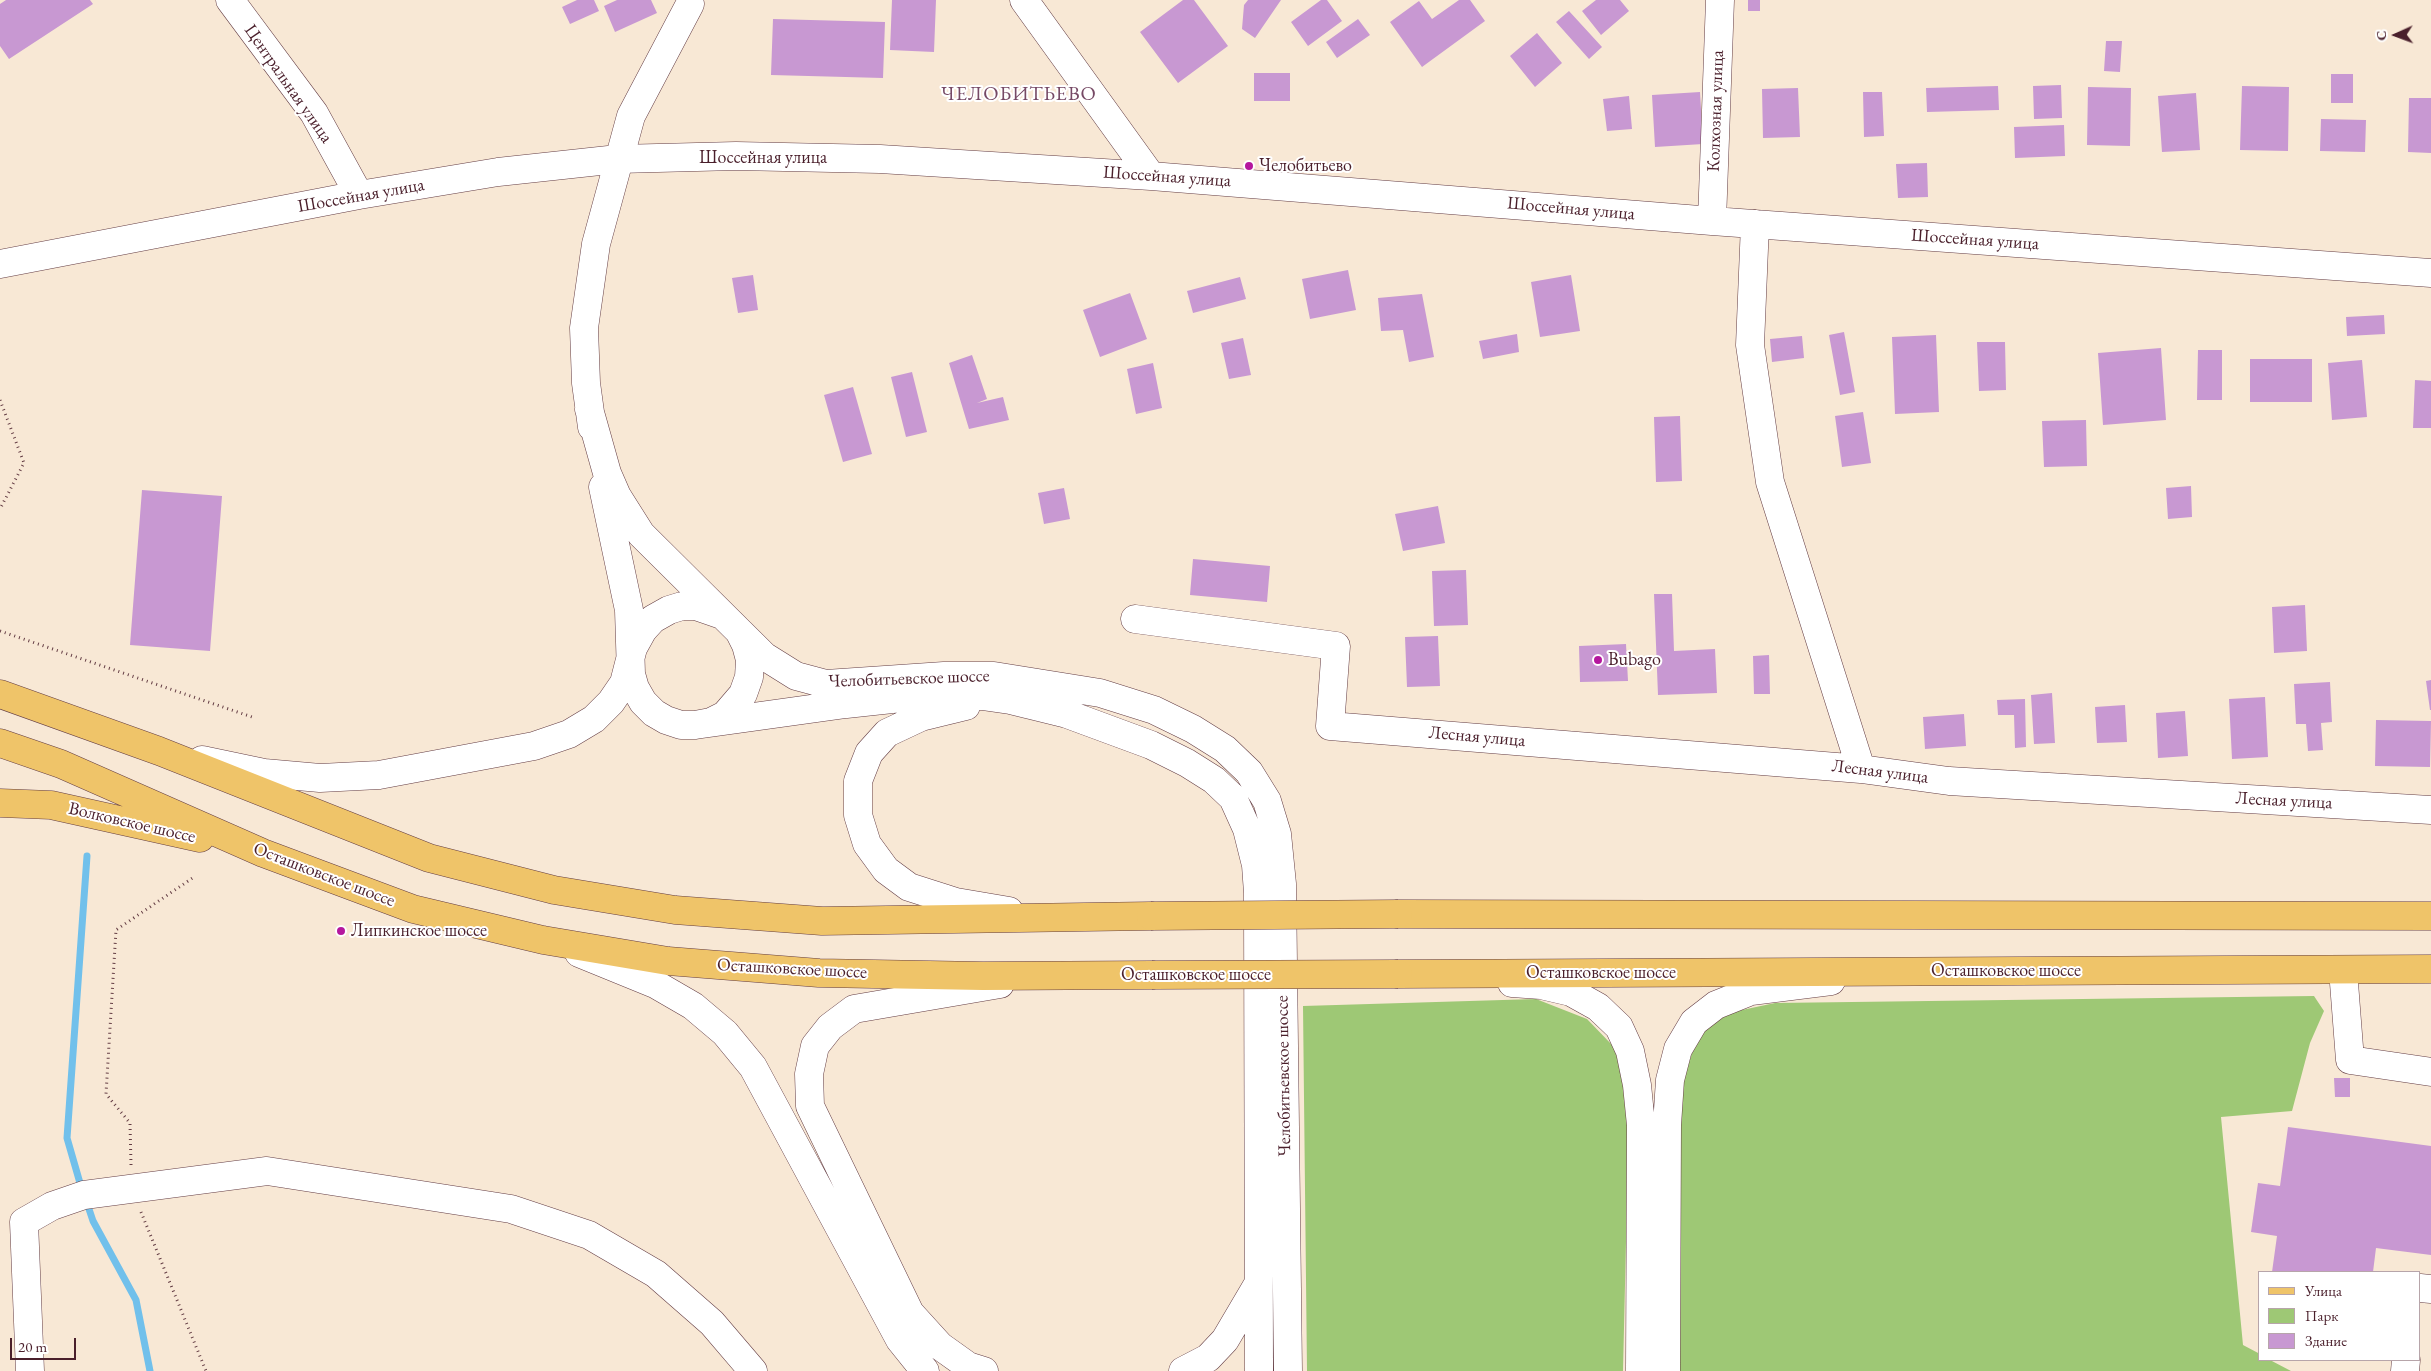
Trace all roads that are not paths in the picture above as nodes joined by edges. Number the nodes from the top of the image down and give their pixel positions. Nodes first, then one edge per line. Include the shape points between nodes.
1 (230, 0) edge
2 (1024, 0) edge
3 (1720, 0) edge
4 (690, 4) dead end
5 (618, 159) junction
6 (1151, 176) junction
7 (359, 195) junction
8 (1712, 221) junction
9 (1755, 224) junction
10 (0, 264) edge
11 (2431, 273) edge
12 (589, 408) junction
13 (1135, 619) dead end
14 (732, 623) junction
15 (631, 661) junction
16 (0, 694) edge
17 (1068, 714) junction
18 (695, 725) junction
19 (0, 743) edge
20 (159, 752) junction
21 (1861, 769) junction
22 (0, 803) edge
23 (2431, 810) edge
24 (263, 853) junction
25 (2431, 916) edge
26 (1075, 917) junction
27 (543, 940) junction
28 (2431, 969) edge
29 (2343, 970) junction
30 (1901, 972) junction
31 (1398, 974) junction
32 (1067, 976) junction
33 (2431, 1072) edge
34 (1258, 1284) junction
35 (30, 1371) edge
36 (753, 1371) edge
37 (925, 1371) edge
38 (984, 1371) edge
39 (1183, 1371) edge
40 (1259, 1371) edge
41 (1288, 1371) edge
42 (1640, 1371) edge
43 (1666, 1371) edge

1 - 7 street, Центральная улица via 314,114
2 - 6 street
3 - 8 street, Колхозная улица
4 - 5 street, Челобитьевское шоссе via 631,116
5 - 6 street, Шоссейная улица via 824,157
5 - 7 street, Шоссейная улица via 498,172
5 - 12 street, Челобитьевское шоссе via 596,244 586,303 583,354
6 - 8 street, Шоссейная улица
7 - 10 street, Шоссейная улица
8 - 9 street, Шоссейная улица
9 - 11 street, Шоссейная улица
9 - 21 street via 1750,345 1770,482
12 - 14 street, Челобитьевское шоссе via 607,474 629,516 658,552
12 - 15 street, Челобитьевское шоссе via 628,610
13 - 21 street, Лесная улица via 1336,646 1330,726
14 - 15 street, Челобитьевское шоссе via 713,610 696,606 669,610 642,630
14 - 18 street, Челобитьевское шоссе via 746,644 750,660 743,694 725,715
14 - 41 street, Челобитьевское шоссе via 764,656 796,676 826,684 994,676 1100,692 1154,710 1193,729 1225,748 1249,772 1267,801 1277,834 1282,884
15 - 18 street, Челобитьевское шоссе via 635,688 643,702 654,713 680,725
15 - 20 street via 624,683 612,702 594,719 569,734 525,748 379,775 320,778 264,773
16 - 20 main road
17 - 18 street, Челобитьевское шоссе via 982,696 930,695
17 - 26 street via 1033,707 979,704 921,717 887,733 870,753 858,781 858,815 867,844 886,870 909,887 956,902
17 - 34 street, Челобитьевское шоссе via 1151,745 1214,780 1232,798 1247,829 1256,865 1258,893
19 - 24 main road, Осташковское шоссе via 61,764
20 - 26 main road via 428,858 554,890 675,910 822,921
21 - 23 street, Лесная улица via 1949,781
22 - 24 main road, Волковское шоссе via 51,805
24 - 27 main road, Осташковское шоссе via 413,909
25 - 26 main road, bridge via 1398,914
27 - 32 main road, Осташковское шоссе via 668,961 819,973
27 - 37 street via 655,984 693,1006 724,1033 753,1067 900,1340
28 - 29 main road, Осташковское шоссе
29 - 30 main road, Осташковское шоссе
29 - 33 street via 2350,1060
30 - 31 main road, Осташковское шоссе
30 - 43 street via 1751,992 1716,1004 1694,1022 1678,1049 1670,1080 1668,1126
31 - 32 main road, Осташковское шоссе, bridge
31 - 42 street via 1541,985 1571,992 1598,1007 1619,1027 1630,1051 1641,1125
32 - 38 street via 982,986 854,1009 830,1026 820,1040 809,1074 810,1106 910,1313 940,1346 968,1366
34 - 39 street via 1225,1340 1208,1358
34 - 40 street, Челобитьевское шоссе
35 - 36 street via 24,1222 52,1206 84,1195 267,1171 511,1209 589,1235 656,1274 712,1323

